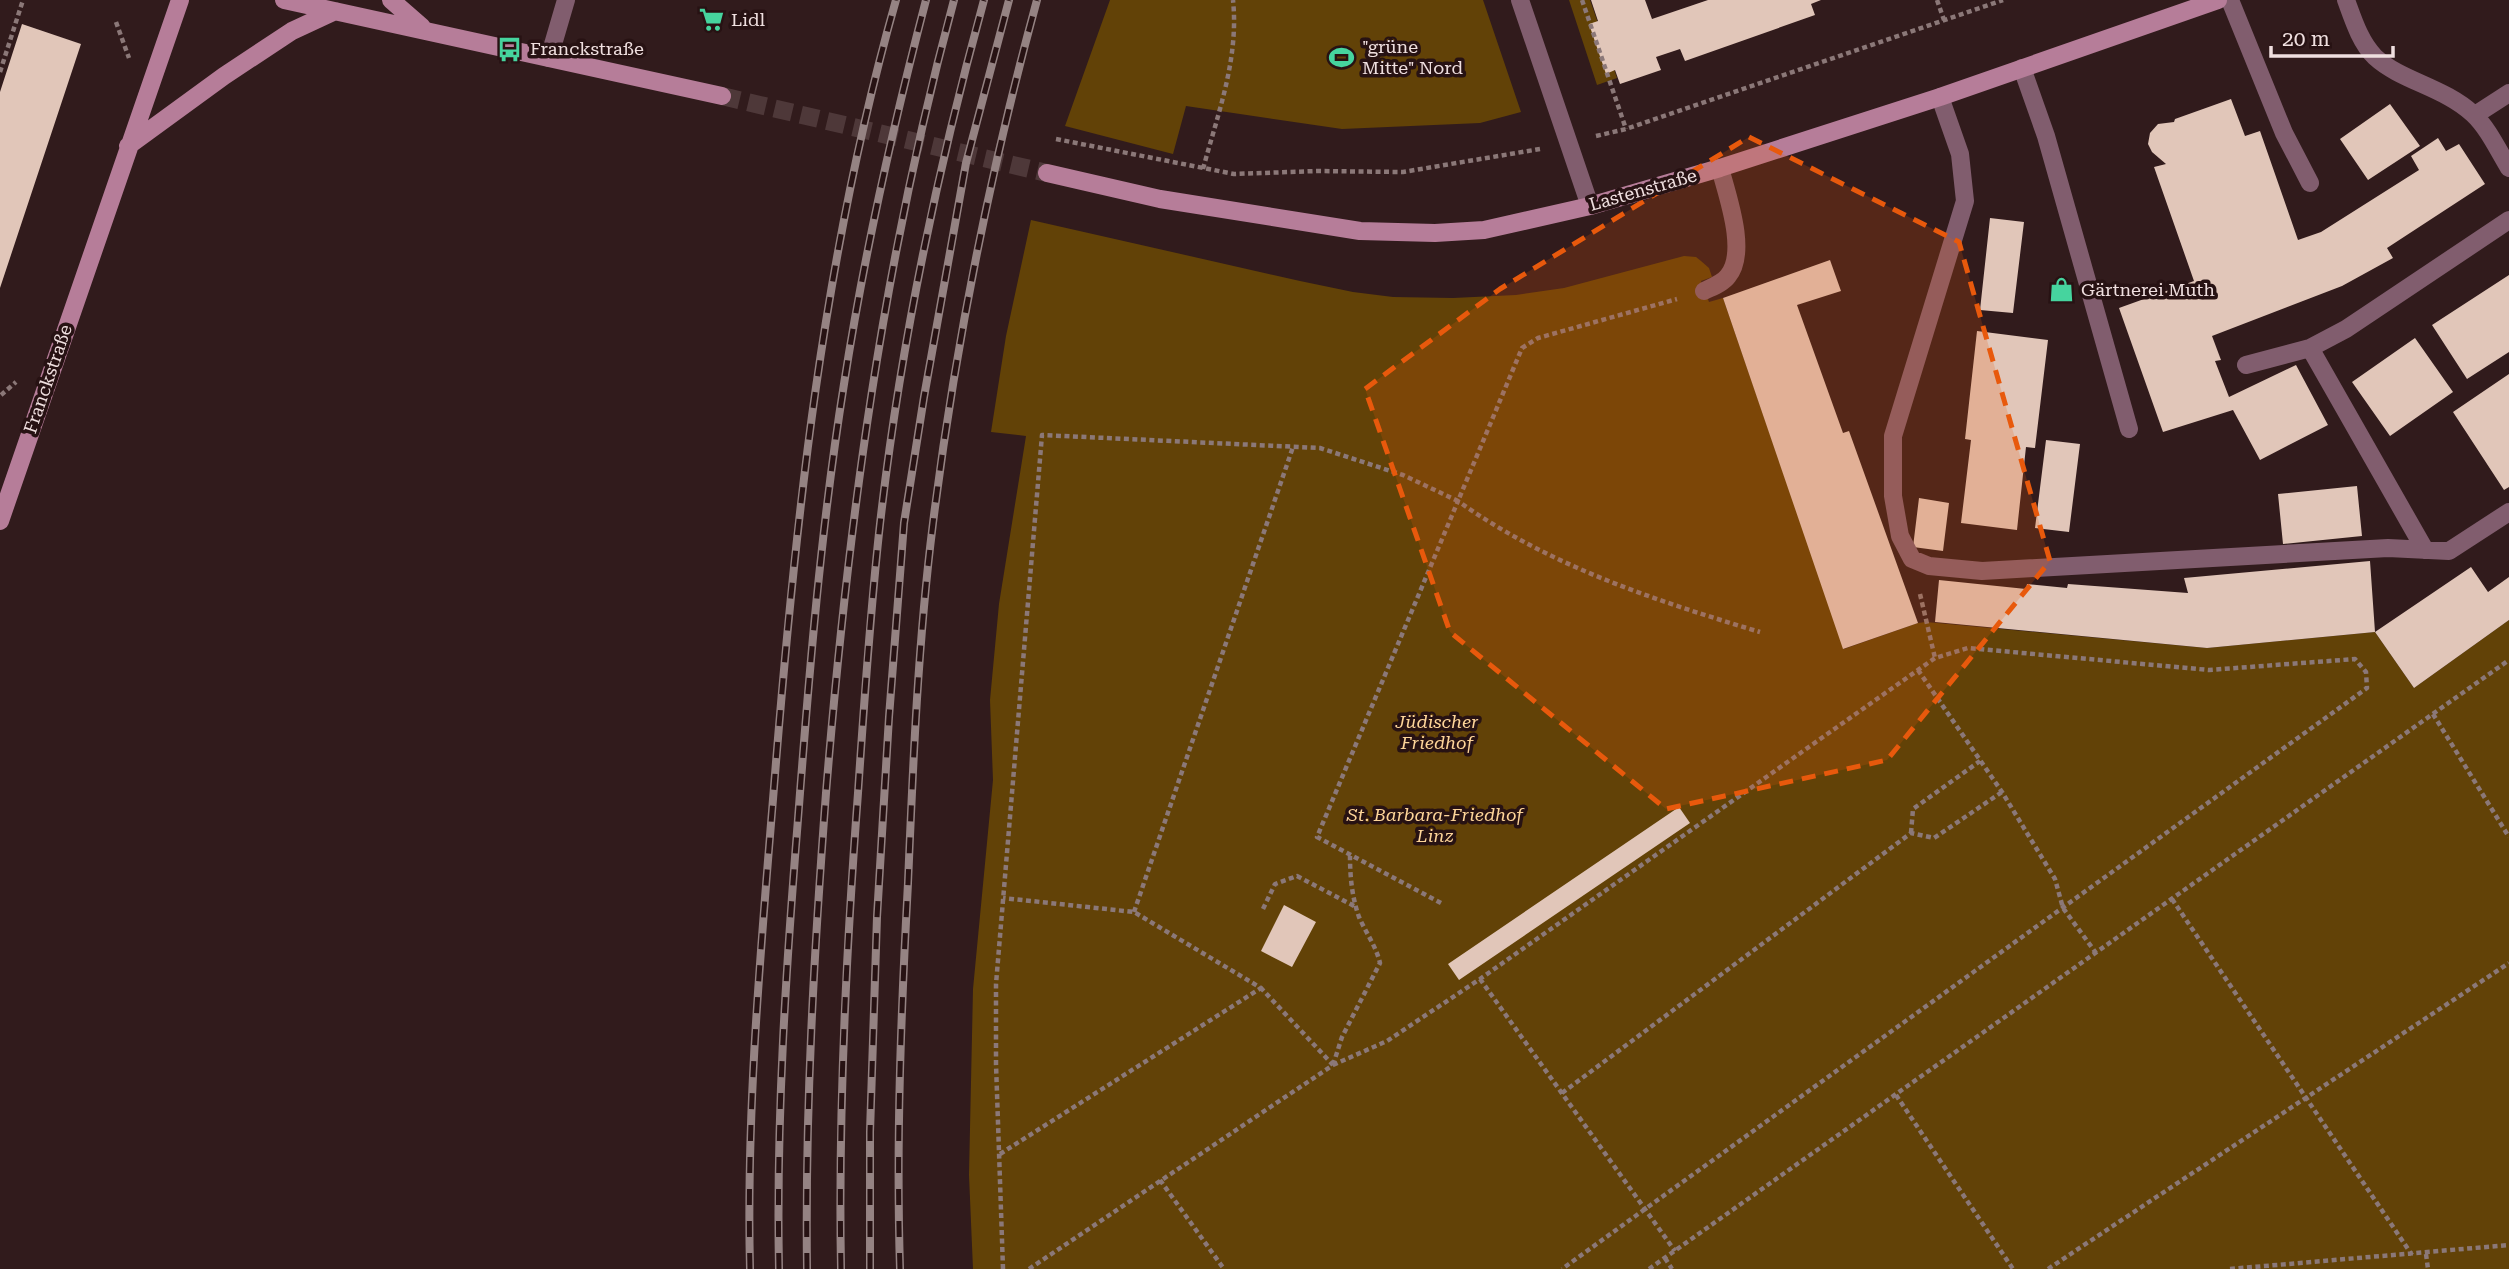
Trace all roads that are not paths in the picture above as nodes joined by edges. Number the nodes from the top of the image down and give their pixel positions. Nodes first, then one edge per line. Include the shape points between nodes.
1 (180, 0) edge
2 (285, 0) edge
3 (391, 0) edge
4 (566, 0) edge
5 (1520, 0) edge
6 (2218, 0) edge
7 (2230, 0) edge
8 (2346, 0) edge
9 (335, 11) junction
10 (425, 29) junction
11 (549, 58) junction
12 (2022, 68) junction
13 (2509, 93) edge
14 (722, 96) tunnel mouth
15 (1940, 97) junction
16 (2475, 115) junction
17 (128, 146) junction
18 (1720, 167) junction
19 (2509, 168) edge
20 (1047, 173) tunnel mouth
21 (2309, 183) dead end
22 (1590, 206) junction
23 (2509, 220) edge
24 (1704, 291) road end
25 (2310, 348) junction
26 (2246, 365) dead end
27 (2129, 429) dead end
28 (2509, 512) edge
29 (0, 521) edge
30 (2425, 550) junction

1 - 17 main road, Franckstraße
2 - 9 main road
3 - 10 main road
4 - 11 street
5 - 22 street
6 - 12 main road, Lastenstraße
7 - 21 street
8 - 16 street via 2363,42 2375,57 2447,94
9 - 10 main road
9 - 17 main road via 292,31
10 - 11 main road
11 - 14 main road
12 - 15 main road, Lastenstraße
12 - 27 street via 2046,136
13 - 16 street
15 - 18 main road, Lastenstraße
15 - 30 street via 1960,154 1965,201 1893,436 1893,496 1900,536 1912,559 1929,566 1983,571 2388,548
16 - 19 street
17 - 29 main road, Franckstraße
18 - 22 main road, Lastenstraße
18 - 24 street via 1737,254 1727,279
20 - 22 main road, Lastenstraße via 1198,206 1360,231 1483,230
23 - 25 street
25 - 26 street
25 - 30 street
28 - 30 street via 2449,551

